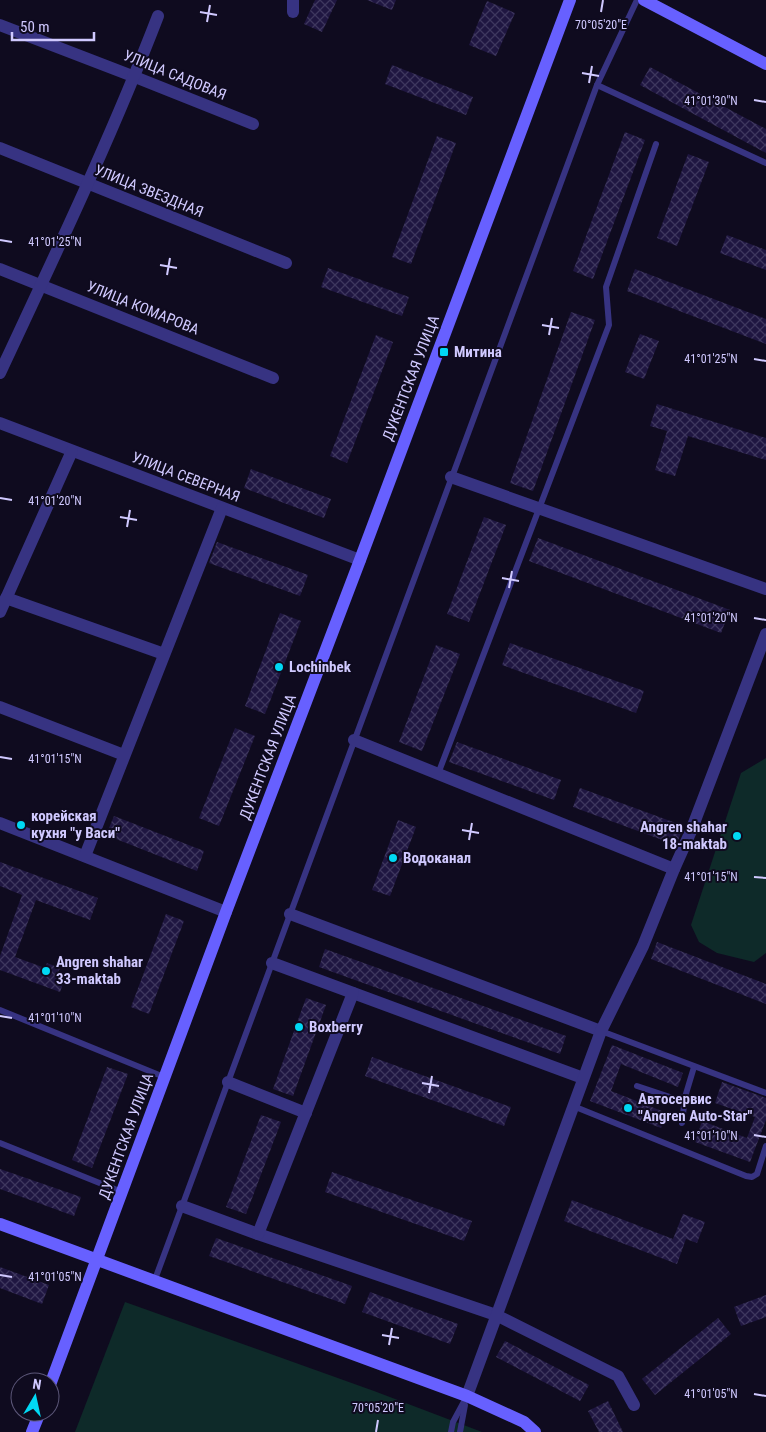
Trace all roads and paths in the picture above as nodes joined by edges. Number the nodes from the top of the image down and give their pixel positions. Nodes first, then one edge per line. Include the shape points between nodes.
1 (570, 0) edge
2 (637, 0) edge
3 (644, 0) edge
4 (158, 16) dead end
5 (0, 25) edge
6 (766, 64) edge
7 (135, 77) junction
8 (598, 84) junction
9 (253, 124) dead end
10 (656, 144) dead end
11 (0, 148) edge
12 (766, 164) edge
13 (88, 184) junction
14 (286, 263) dead end
15 (0, 269) edge
16 (41, 285) junction
17 (0, 373) edge
18 (273, 378) dead end
19 (0, 423) edge
20 (72, 451) junction
21 (452, 477) junction
22 (222, 508) junction
23 (539, 509) junction
24 (360, 560) junction
25 (766, 589) edge
26 (6, 598) junction
27 (0, 612) edge
28 (766, 634) edge
29 (164, 654) junction
30 (0, 708) edge
31 (354, 740) junction
32 (124, 755) junction
33 (438, 774) junction
34 (0, 823) edge
35 (85, 856) junction
36 (674, 869) junction
37 (226, 912) junction
38 (290, 914) junction
39 (272, 963) junction
40 (353, 992) junction
41 (0, 1010) edge
42 (601, 1031) junction
43 (694, 1067) junction
44 (164, 1077) junction
45 (583, 1078) junction
46 (228, 1082) junction
47 (637, 1086) dead end
48 (766, 1093) edge
49 (685, 1097) junction
50 (573, 1106) junction
51 (306, 1112) junction
52 (682, 1123) dead end
53 (0, 1143) edge
54 (766, 1146) edge
55 (122, 1192) junction
56 (182, 1206) junction
57 (0, 1224) edge
58 (258, 1234) junction
59 (97, 1261) junction
60 (154, 1282) junction
61 (496, 1316) junction
62 (55, 1372) edge
63 (467, 1396) junction
64 (634, 1405) dead end
65 (451, 1432) edge
66 (460, 1432) edge
67 (535, 1432) edge

1 - 24 main road, ДУКЕНТСКАЯ УЛИЦА
2 - 8 lane
3 - 6 main road
4 - 7 street
5 - 7 street, УЛИЦА САДОВАЯ
7 - 9 street, УЛИЦА САДОВАЯ
7 - 13 street
8 - 12 lane
8 - 21 lane
10 - 23 lane via 606,287 609,325
11 - 13 street, УЛИЦА ЗВЕЗДНАЯ
13 - 14 street, УЛИЦА ЗВЕЗДНАЯ
13 - 16 street
15 - 16 street, УЛИЦА КОМАРОВА
16 - 17 street
16 - 18 street, УЛИЦА КОМАРОВА
19 - 20 street, УЛИЦА СЕВЕРНАЯ
20 - 22 street, УЛИЦА СЕВЕРНАЯ
20 - 26 street
21 - 23 street
21 - 31 lane
22 - 24 street, УЛИЦА СЕВЕРНАЯ
22 - 29 street
23 - 25 street
23 - 33 lane
24 - 37 main road, ДУКЕНТСКАЯ УЛИЦА
26 - 27 street
26 - 29 street
28 - 36 street via 692,831
29 - 32 street
30 - 32 street
31 - 33 street
31 - 38 lane
32 - 35 street
33 - 36 street
34 - 35 street
35 - 37 street
36 - 42 street via 643,946
37 - 44 main road, ДУКЕНТСКАЯ УЛИЦА
38 - 39 lane
38 - 42 street
39 - 40 street
39 - 46 lane
40 - 45 street
40 - 51 street
41 - 44 lane
42 - 43 lane
42 - 45 street
43 - 48 lane
43 - 49 lane
44 - 55 main road, ДУКЕНТСКАЯ УЛИЦА
45 - 50 street
46 - 51 street
46 - 56 lane
47 - 49 lane via 676,1099
49 - 52 lane
50 - 54 lane via 746,1176 757,1174
50 - 61 street
51 - 58 street
53 - 55 lane
55 - 59 main road, ДУКЕНТСКАЯ УЛИЦА
56 - 58 street
56 - 60 lane
57 - 59 main road
58 - 61 street
59 - 60 main road
59 - 62 main road, ДУКЕНТСКАЯ УЛИЦА
60 - 63 main road
61 - 63 street
61 - 64 street via 618,1376
63 - 65 lane via 452,1422
63 - 66 lane
63 - 67 main road via 524,1422

